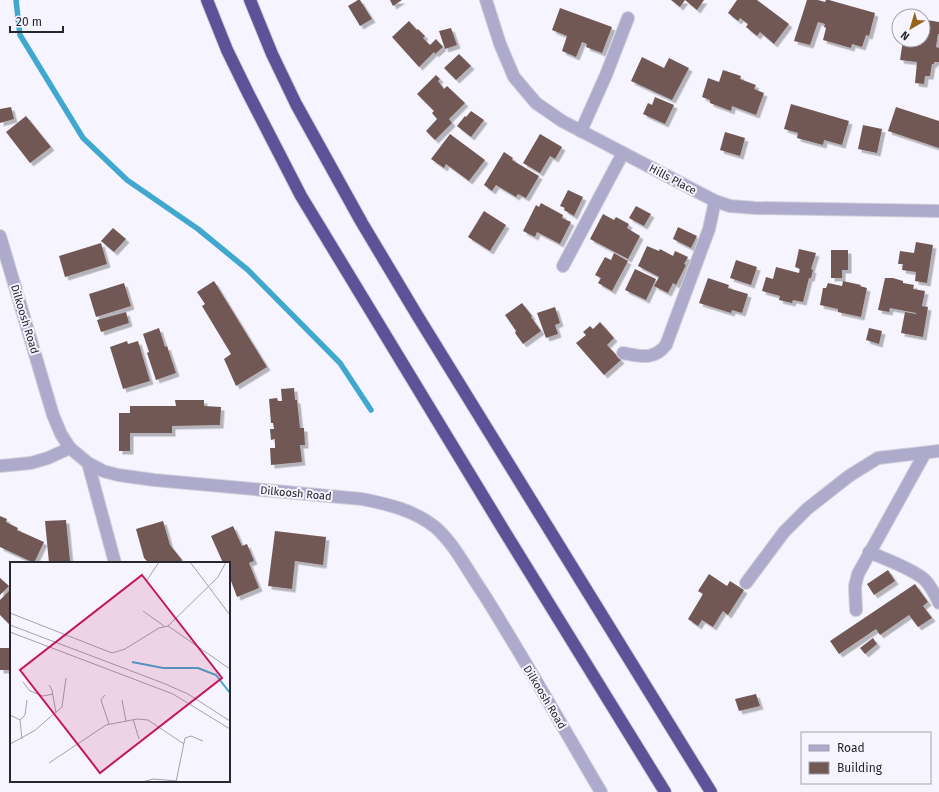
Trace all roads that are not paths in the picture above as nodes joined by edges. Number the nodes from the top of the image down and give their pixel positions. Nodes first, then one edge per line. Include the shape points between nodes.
1 (207, 0) edge
2 (250, 0) edge
3 (486, 0) edge
4 (628, 18) dead end
5 (581, 131) junction
6 (623, 153) junction
7 (715, 201) junction
8 (939, 211) edge
9 (0, 236) edge
10 (563, 266) dead end
11 (623, 353) dead end
12 (70, 448) junction
13 (939, 451) edge
14 (925, 453) junction
15 (88, 463) junction
16 (0, 466) edge
17 (869, 552) junction
18 (115, 562) edge
19 (746, 584) dead end
20 (939, 603) edge
21 (856, 610) dead end
22 (601, 792) edge
23 (666, 792) edge
24 (711, 792) edge

1 - 23 highway via 227,50 301,196
2 - 24 highway via 296,104 362,223
3 - 5 street, Hills Place via 514,77 536,103
4 - 5 street
5 - 6 street, Hills Place
6 - 7 street, Hills Place
6 - 10 street
7 - 8 street, Hills Place via 730,206 756,208
7 - 11 street via 709,229 666,345 653,355 643,357
9 - 12 street, Dilkoosh Road via 54,415
12 - 15 street, Dilkoosh Road
12 - 16 street via 31,463
13 - 14 street
14 - 17 street
14 - 19 street via 878,458 849,476 807,509 784,532
15 - 18 street
15 - 22 street, Dilkoosh Road via 118,475 154,480 362,498 409,512 435,527 454,548
17 - 20 street via 923,579
17 - 21 street via 855,586

